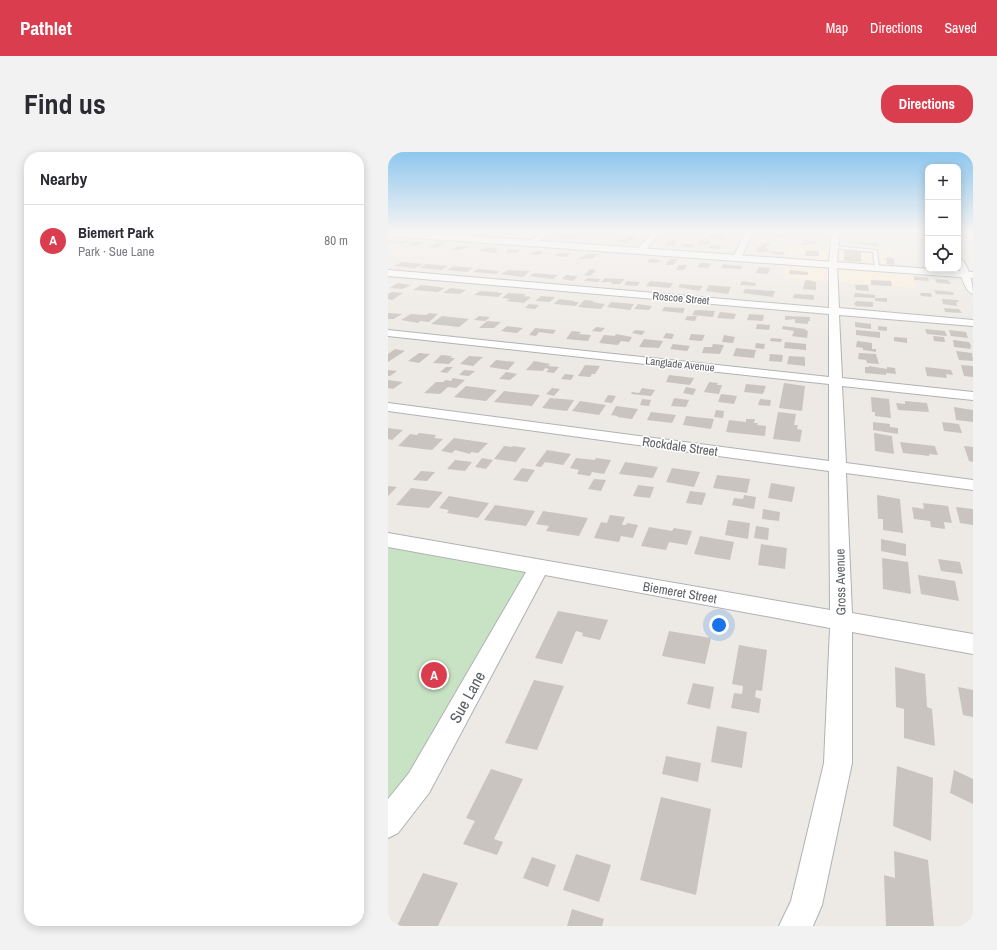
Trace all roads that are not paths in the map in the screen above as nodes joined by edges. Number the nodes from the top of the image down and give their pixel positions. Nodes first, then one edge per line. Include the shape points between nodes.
1 (834, 268) edge
2 (879, 268) edge
3 (388, 273) edge
4 (969, 274) edge
5 (973, 291) edge
6 (834, 311) junction
7 (973, 323) edge
8 (388, 333) edge
9 (836, 381) junction
10 (973, 396) edge
11 (388, 408) edge
12 (838, 467) junction
13 (973, 485) edge
14 (388, 540) edge
15 (539, 567) junction
16 (841, 620) junction
17 (973, 644) edge
18 (388, 823) edge
19 (796, 926) edge

1 - 6 street, Gross Avenue
2 - 4 street
3 - 6 street, Roscoe Street
4 - 5 street
6 - 7 street, Roscoe Street
6 - 9 street, Gross Avenue
8 - 9 street, Langlade Avenue
9 - 10 street, Langlade Avenue
9 - 12 street, Gross Avenue
11 - 12 street, Rockdale Street
12 - 13 street, Rockdale Street
12 - 16 street, Gross Avenue
14 - 15 street, Biemeret Street
15 - 16 street, Biemeret Street
15 - 18 street, Sue Lane via 419,783
16 - 17 street, Biemeret Street
16 - 19 street, Gross Avenue via 838,764 806,905

